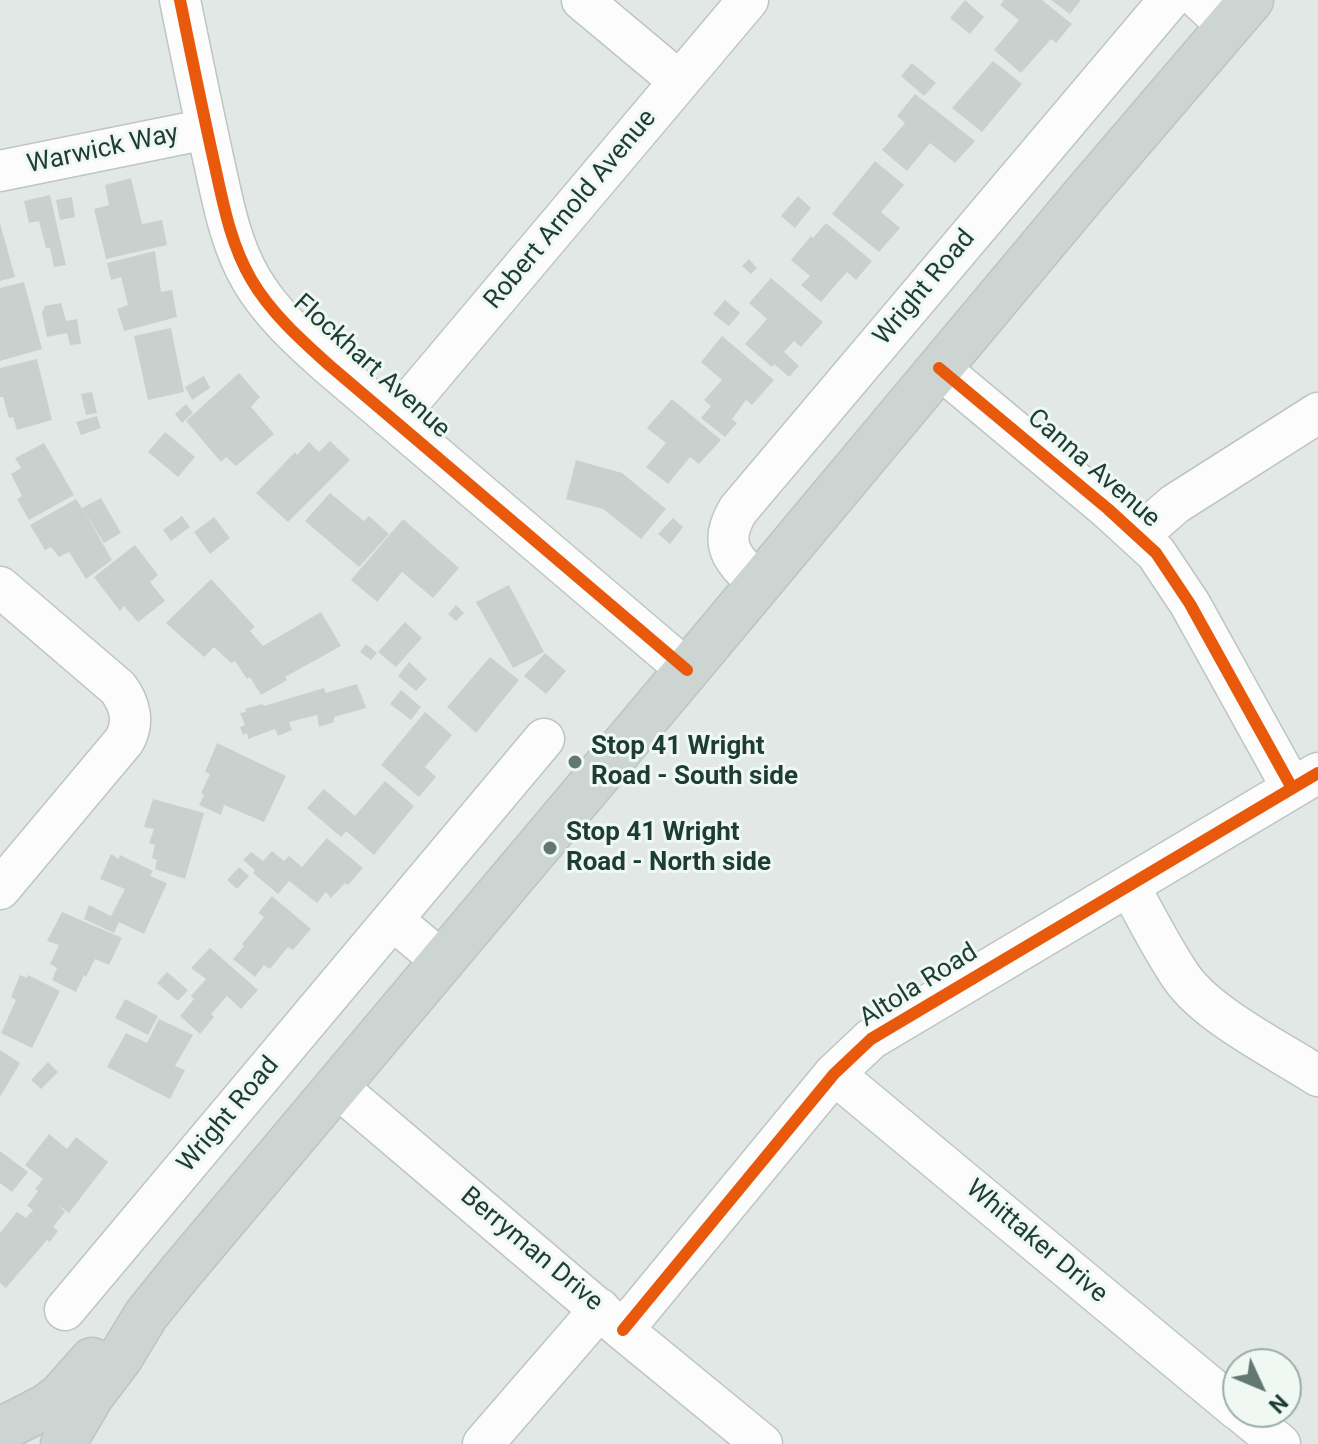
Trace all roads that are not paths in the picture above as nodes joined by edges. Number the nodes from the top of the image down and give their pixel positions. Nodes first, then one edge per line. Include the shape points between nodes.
1 (180, 0) edge
2 (582, 0) edge
3 (748, 0) edge
4 (1169, 0) edge
5 (1226, 9) edge
6 (679, 81) junction
7 (207, 129) junction
8 (0, 171) edge
9 (939, 368) junction
10 (1318, 413) edge
11 (394, 420) junction
12 (1138, 536) junction
13 (758, 584) junction
14 (0, 587) edge
15 (687, 670) junction
16 (544, 739) dead end
17 (1305, 780) edge
18 (1129, 886) junction
19 (0, 889) edge
20 (393, 920) junction
21 (442, 961) junction
22 (834, 1074) junction
23 (1318, 1076) edge
24 (337, 1087) junction
25 (65, 1310) dead end
26 (146, 1315) junction
27 (612, 1319) junction
28 (1222, 1396) edge
29 (1261, 1428) edge
30 (16, 1431) edge
31 (63, 1444) edge
32 (483, 1444) edge
33 (762, 1444) edge
34 (1280, 1444) edge

1 - 7 street, Flockhart Avenue
2 - 6 street
3 - 6 street, Robert Arnold Avenue
4 - 13 street, Wright Road via 738,510 730,524 729,547 735,562
5 - 9 main road via 1085,194
6 - 11 street, Robert Arnold Avenue
7 - 8 street, Warwick Way
7 - 11 street, Flockhart Avenue via 226,217 252,281 301,339
9 - 12 street, Canna Avenue
9 - 13 main road
10 - 12 street via 1185,497
11 - 15 street, Flockhart Avenue
12 - 17 street, Canna Avenue via 1156,553
13 - 15 main road
14 - 19 street via 118,688 131,718 124,741
15 - 21 main road
16 - 20 street, Wright Road
17 - 18 street, Altola Road
18 - 22 street, Altola Road via 871,1039
18 - 23 street via 1182,979 1231,1022
20 - 21 street
20 - 25 street, Wright Road
21 - 24 main road
22 - 27 street, Altola Road
22 - 28 street, Whittaker Drive
24 - 26 main road
24 - 27 street, Berryman Drive
26 - 30 main road via 105,1346 60,1396
26 - 31 main road
27 - 32 street, Altola Road
27 - 33 street, Berryman Drive
29 - 34 street, Whittaker Drive

